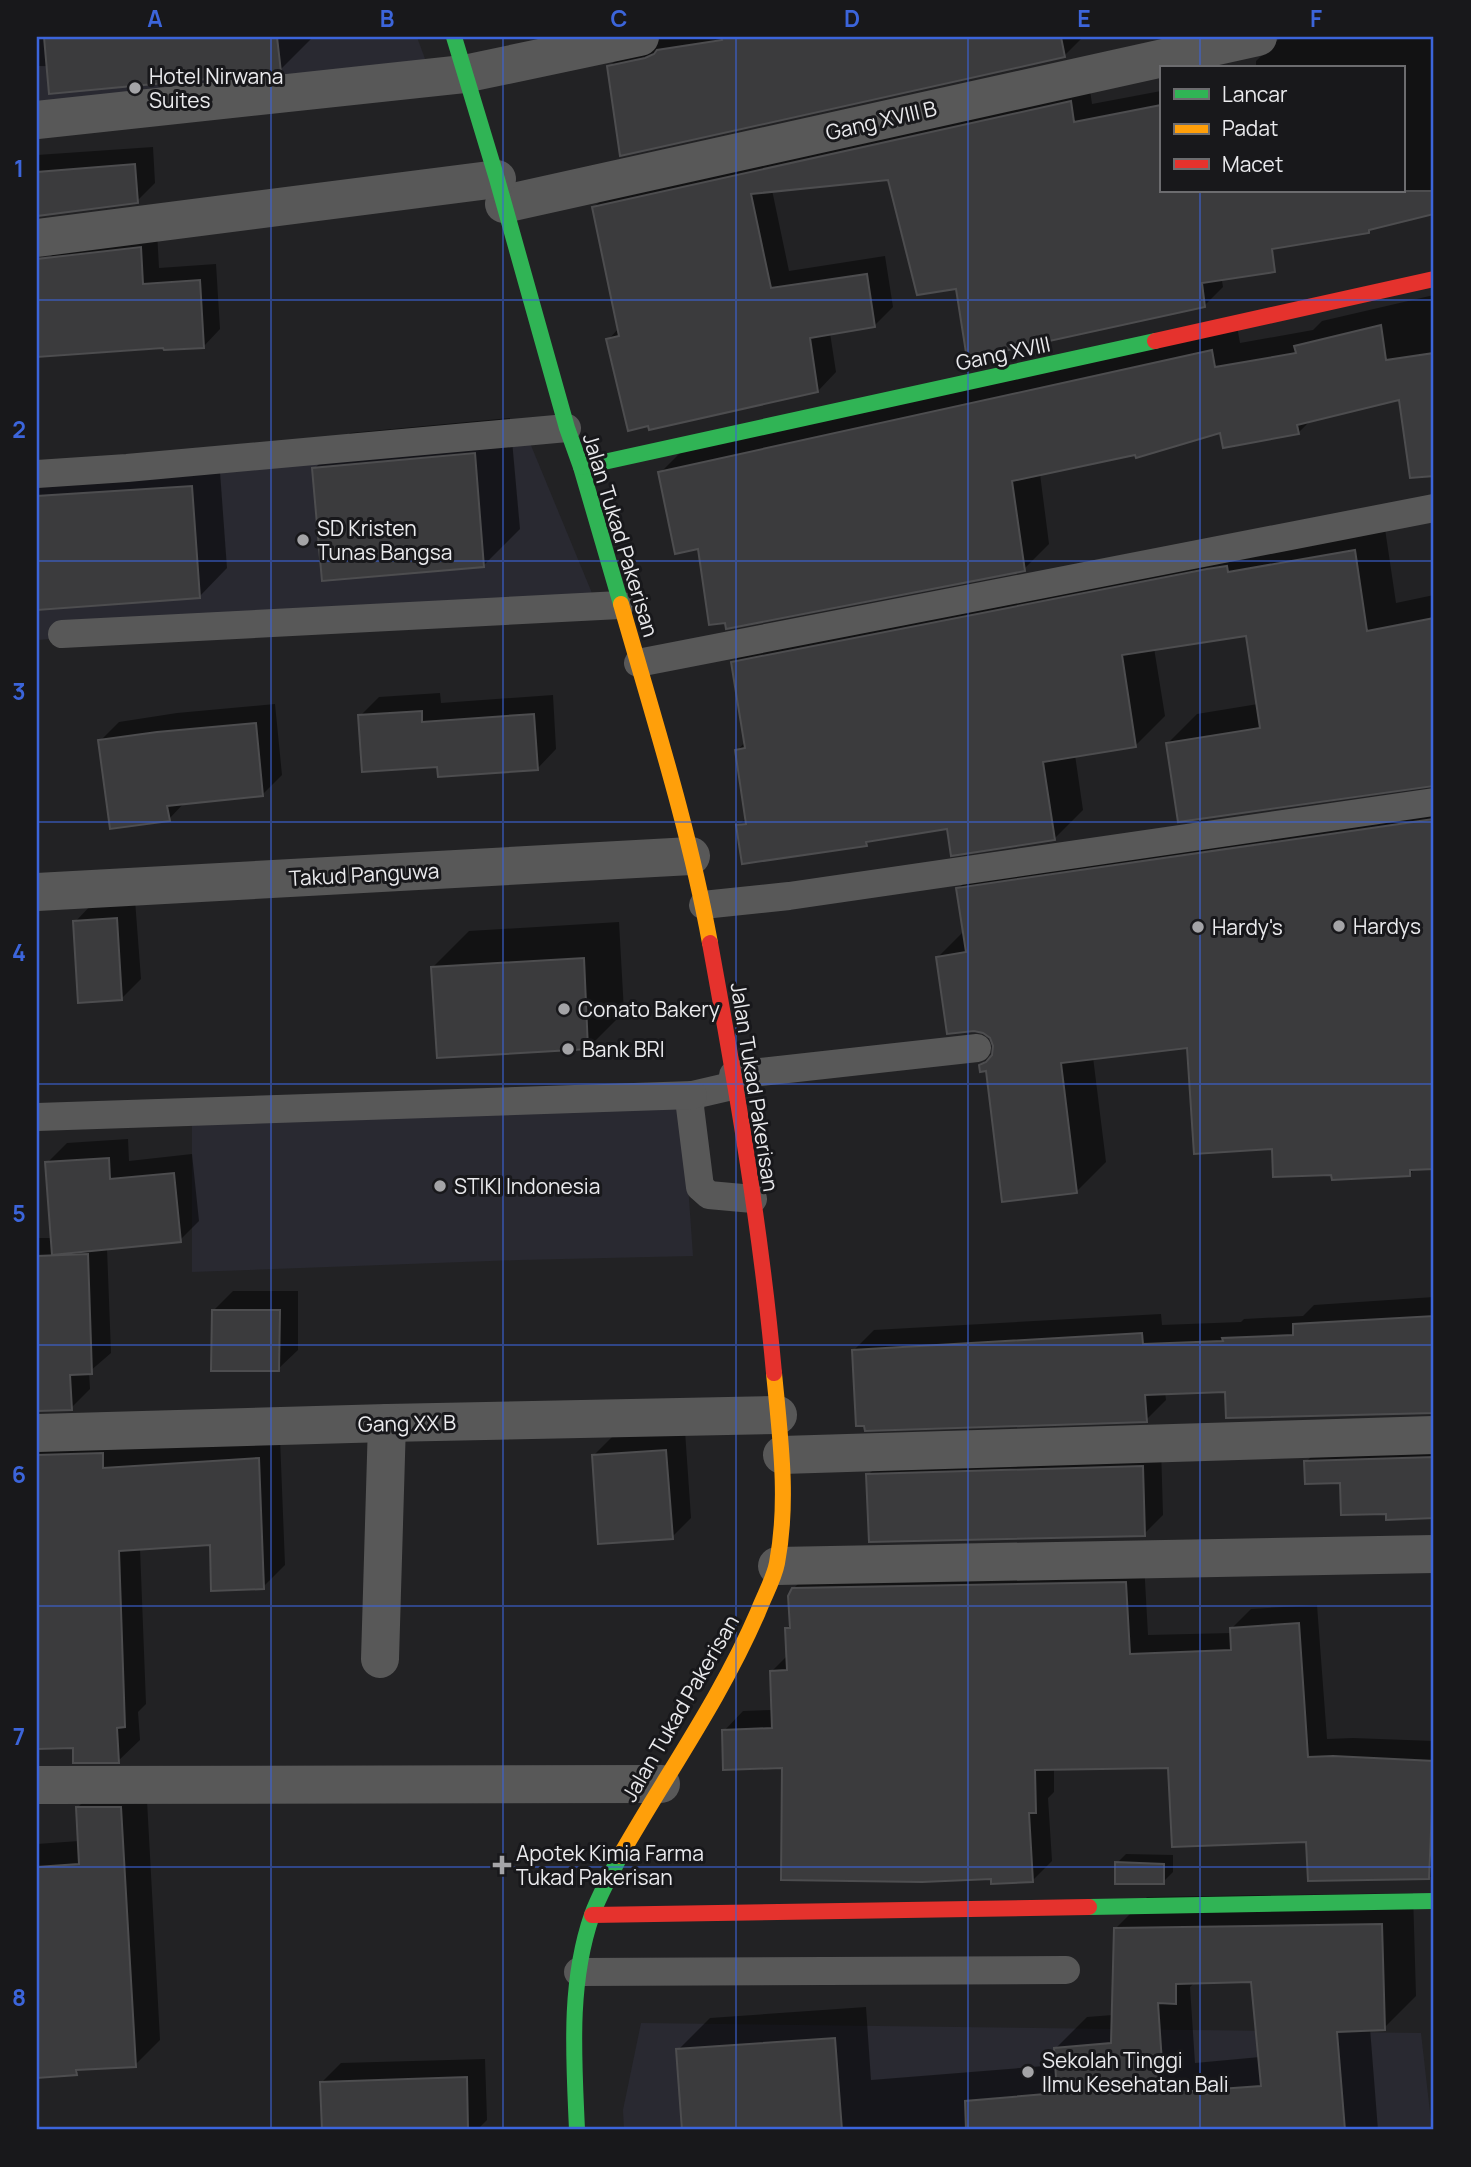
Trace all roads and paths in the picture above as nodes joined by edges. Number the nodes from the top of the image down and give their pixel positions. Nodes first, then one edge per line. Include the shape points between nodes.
1 (454, 37) edge
2 (640, 37) edge
3 (1258, 37) edge
4 (464, 74) junction
5 (37, 120) edge
6 (501, 192) junction
7 (37, 238) edge
8 (1434, 279) edge
9 (567, 428) junction
10 (581, 467) junction
11 (37, 474) edge
12 (1434, 508) edge
13 (620, 605) junction
14 (62, 634) dead end
15 (638, 663) junction
16 (1434, 802) edge
17 (691, 856) junction
18 (37, 892) edge
19 (703, 905) junction
20 (976, 1048) dead end
21 (734, 1080) junction
22 (693, 1095) junction
23 (37, 1117) edge
24 (752, 1199) junction
25 (778, 1416) junction
26 (387, 1423) junction
27 (37, 1433) edge
28 (1434, 1436) edge
29 (782, 1455) junction
30 (1434, 1554) edge
31 (777, 1566) junction
32 (380, 1658) dead end
33 (661, 1784) junction
34 (37, 1785) edge
35 (1434, 1901) edge
36 (592, 1915) junction
37 (1066, 1970) dead end
38 (578, 1972) junction
39 (576, 2130) edge

1 - 4 street, Jalan Tukad Pakerisan
2 - 4 street
3 - 6 street, Gang XVIII B
4 - 5 street
4 - 6 street, Jalan Tukad Pakerisan
6 - 7 street, Gang XVIII B
6 - 9 street, Jalan Tukad Pakerisan
8 - 10 street, Gang XVIII
9 - 10 street, Jalan Tukad Pakerisan
9 - 11 lane
10 - 13 street, Jalan Tukad Pakerisan
12 - 15 lane
13 - 14 lane
13 - 15 street, Jalan Tukad Pakerisan
15 - 17 street, Jalan Tukad Pakerisan
16 - 19 lane
17 - 18 street, Takud Panguwa
17 - 19 street, Jalan Tukad Pakerisan
19 - 21 street, Jalan Tukad Pakerisan
20 - 21 lane
21 - 22 lane
21 - 24 street, Jalan Tukad Pakerisan
22 - 23 lane
22 - 24 lane via 690,1107 700,1187 709,1195
24 - 25 street, Jalan Tukad Pakerisan
25 - 26 street, Gang XX B
25 - 29 street, Jalan Tukad Pakerisan
26 - 27 street, Gang XX B
26 - 32 street
28 - 29 street
29 - 31 street, Jalan Tukad Pakerisan via 784,1516
30 - 31 street
31 - 33 street, Jalan Tukad Pakerisan via 743,1646
33 - 34 street
33 - 36 street, Jalan Tukad Pakerisan
35 - 36 street
36 - 38 street, Jalan Tukad Pakerisan
37 - 38 lane
38 - 39 street, Jalan Tukad Pakerisan via 573,2043

